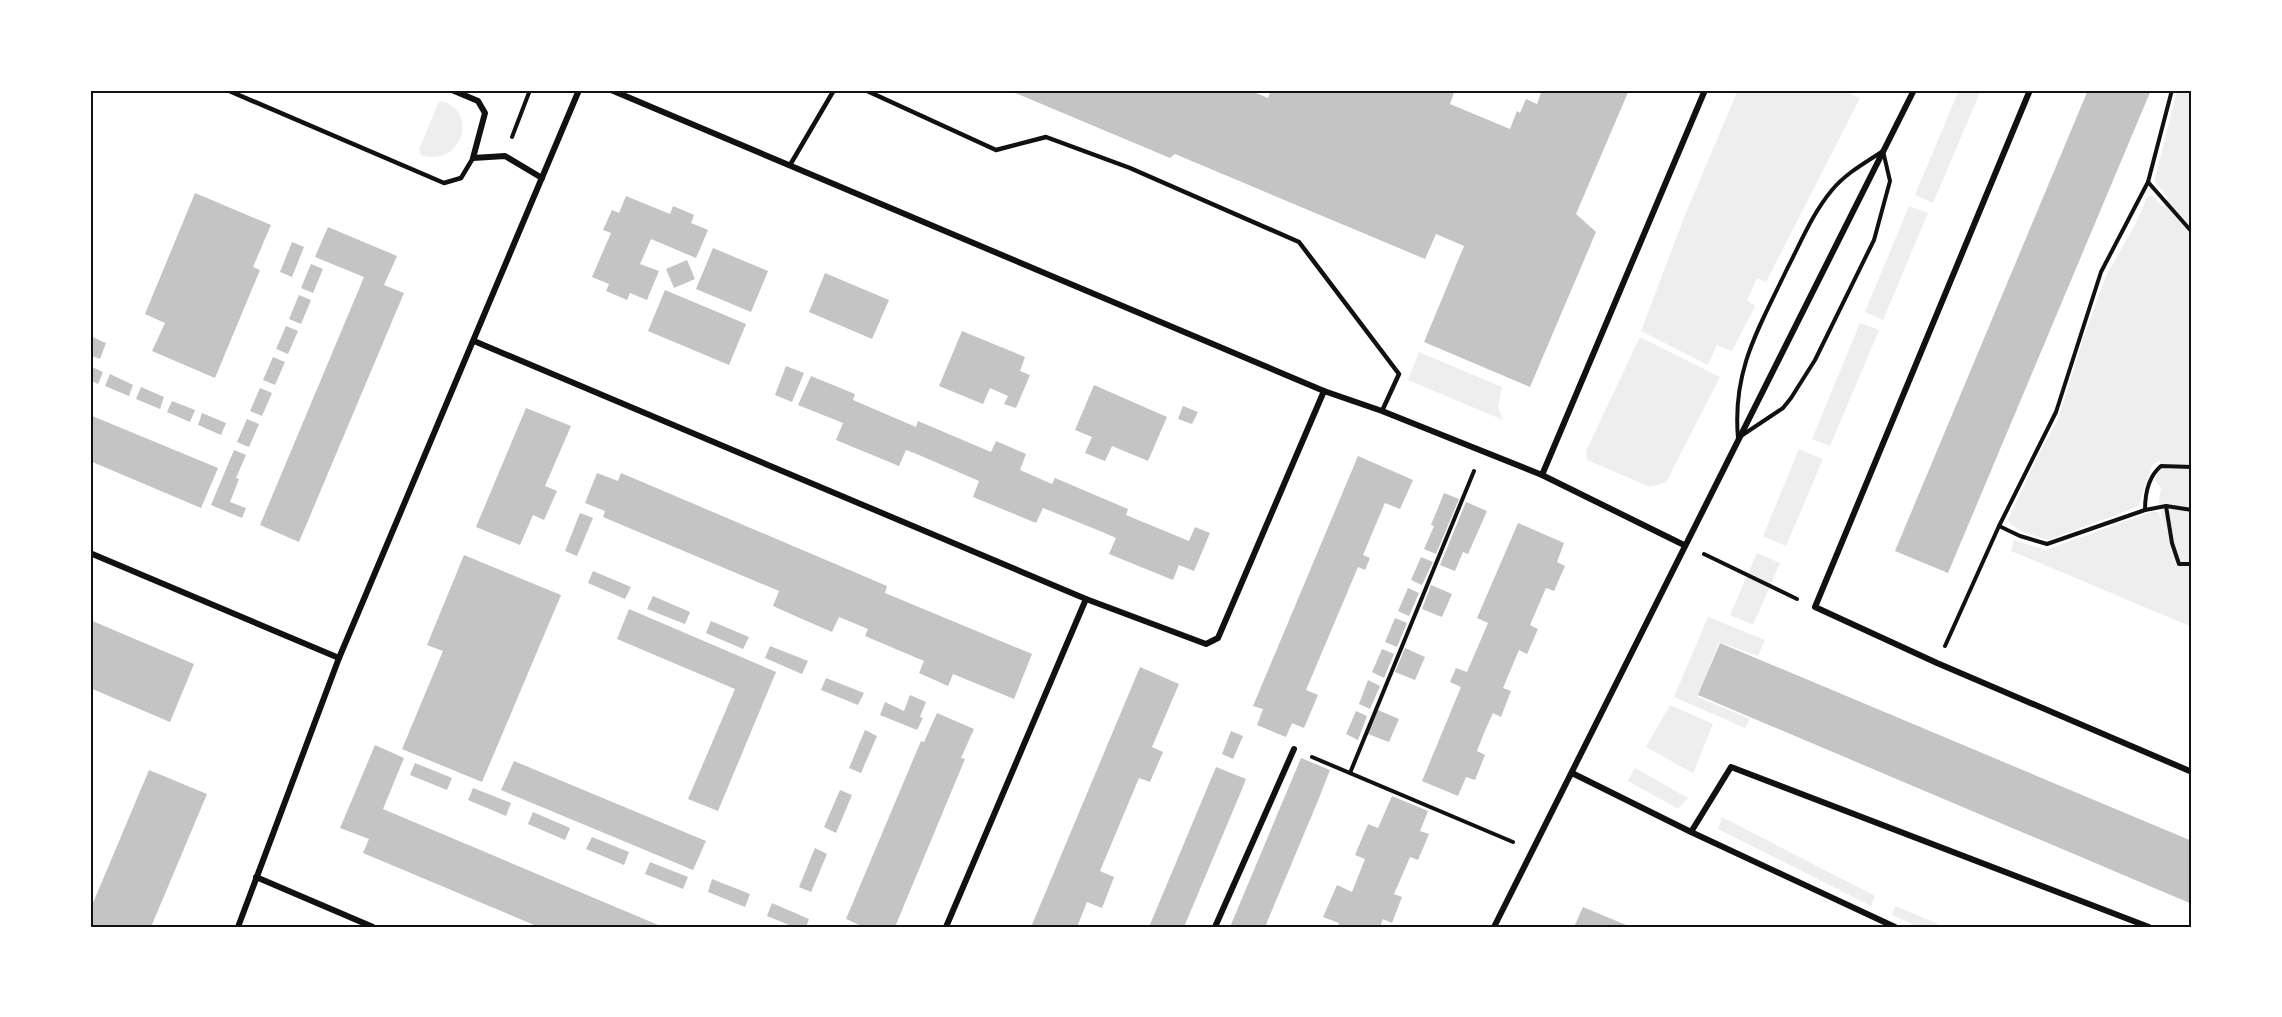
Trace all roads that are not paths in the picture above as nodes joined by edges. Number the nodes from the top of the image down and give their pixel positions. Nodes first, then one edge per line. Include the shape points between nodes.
1 (227, 90) edge
2 (452, 90) edge
3 (579, 90) edge
4 (611, 90) edge
5 (834, 90) edge
6 (865, 90) edge
7 (1706, 90) edge
8 (1914, 90) edge
9 (2030, 90) edge
10 (472, 158) junction
11 (790, 165) junction
12 (542, 178) junction
13 (474, 341) junction
14 (1324, 391) junction
15 (1382, 411) junction
16 (1542, 475) junction
17 (1684, 545) junction
18 (90, 553) edge
19 (1086, 599) junction
20 (339, 658) junction
21 (1294, 749) road end
22 (2192, 772) edge
23 (1572, 773) junction
24 (1691, 832) junction
25 (256, 877) junction
26 (237, 927) edge
27 (373, 927) edge
28 (946, 927) edge
29 (1215, 927) edge
30 (1494, 927) edge
31 (1895, 927) edge
32 (2149, 927) edge

1 - 10 lane via 444,183 461,178
2 - 10 street via 478,101 486,113
3 - 12 street
4 - 11 street
5 - 11 lane
6 - 15 lane via 996,150 1046,138 1130,168 1299,242 1399,374
7 - 16 street
8 - 17 street
9 - 22 street via 1815,607
10 - 12 street via 505,156
11 - 14 street
12 - 13 street
13 - 19 street
13 - 20 street
14 - 15 street
14 - 19 street via 1218,638 1206,644
15 - 16 street
16 - 17 street
17 - 23 street
18 - 20 street
19 - 28 street
20 - 25 street
21 - 29 street
23 - 24 street
23 - 30 street
24 - 31 street
24 - 32 street via 1731,767
25 - 26 street
25 - 27 street

